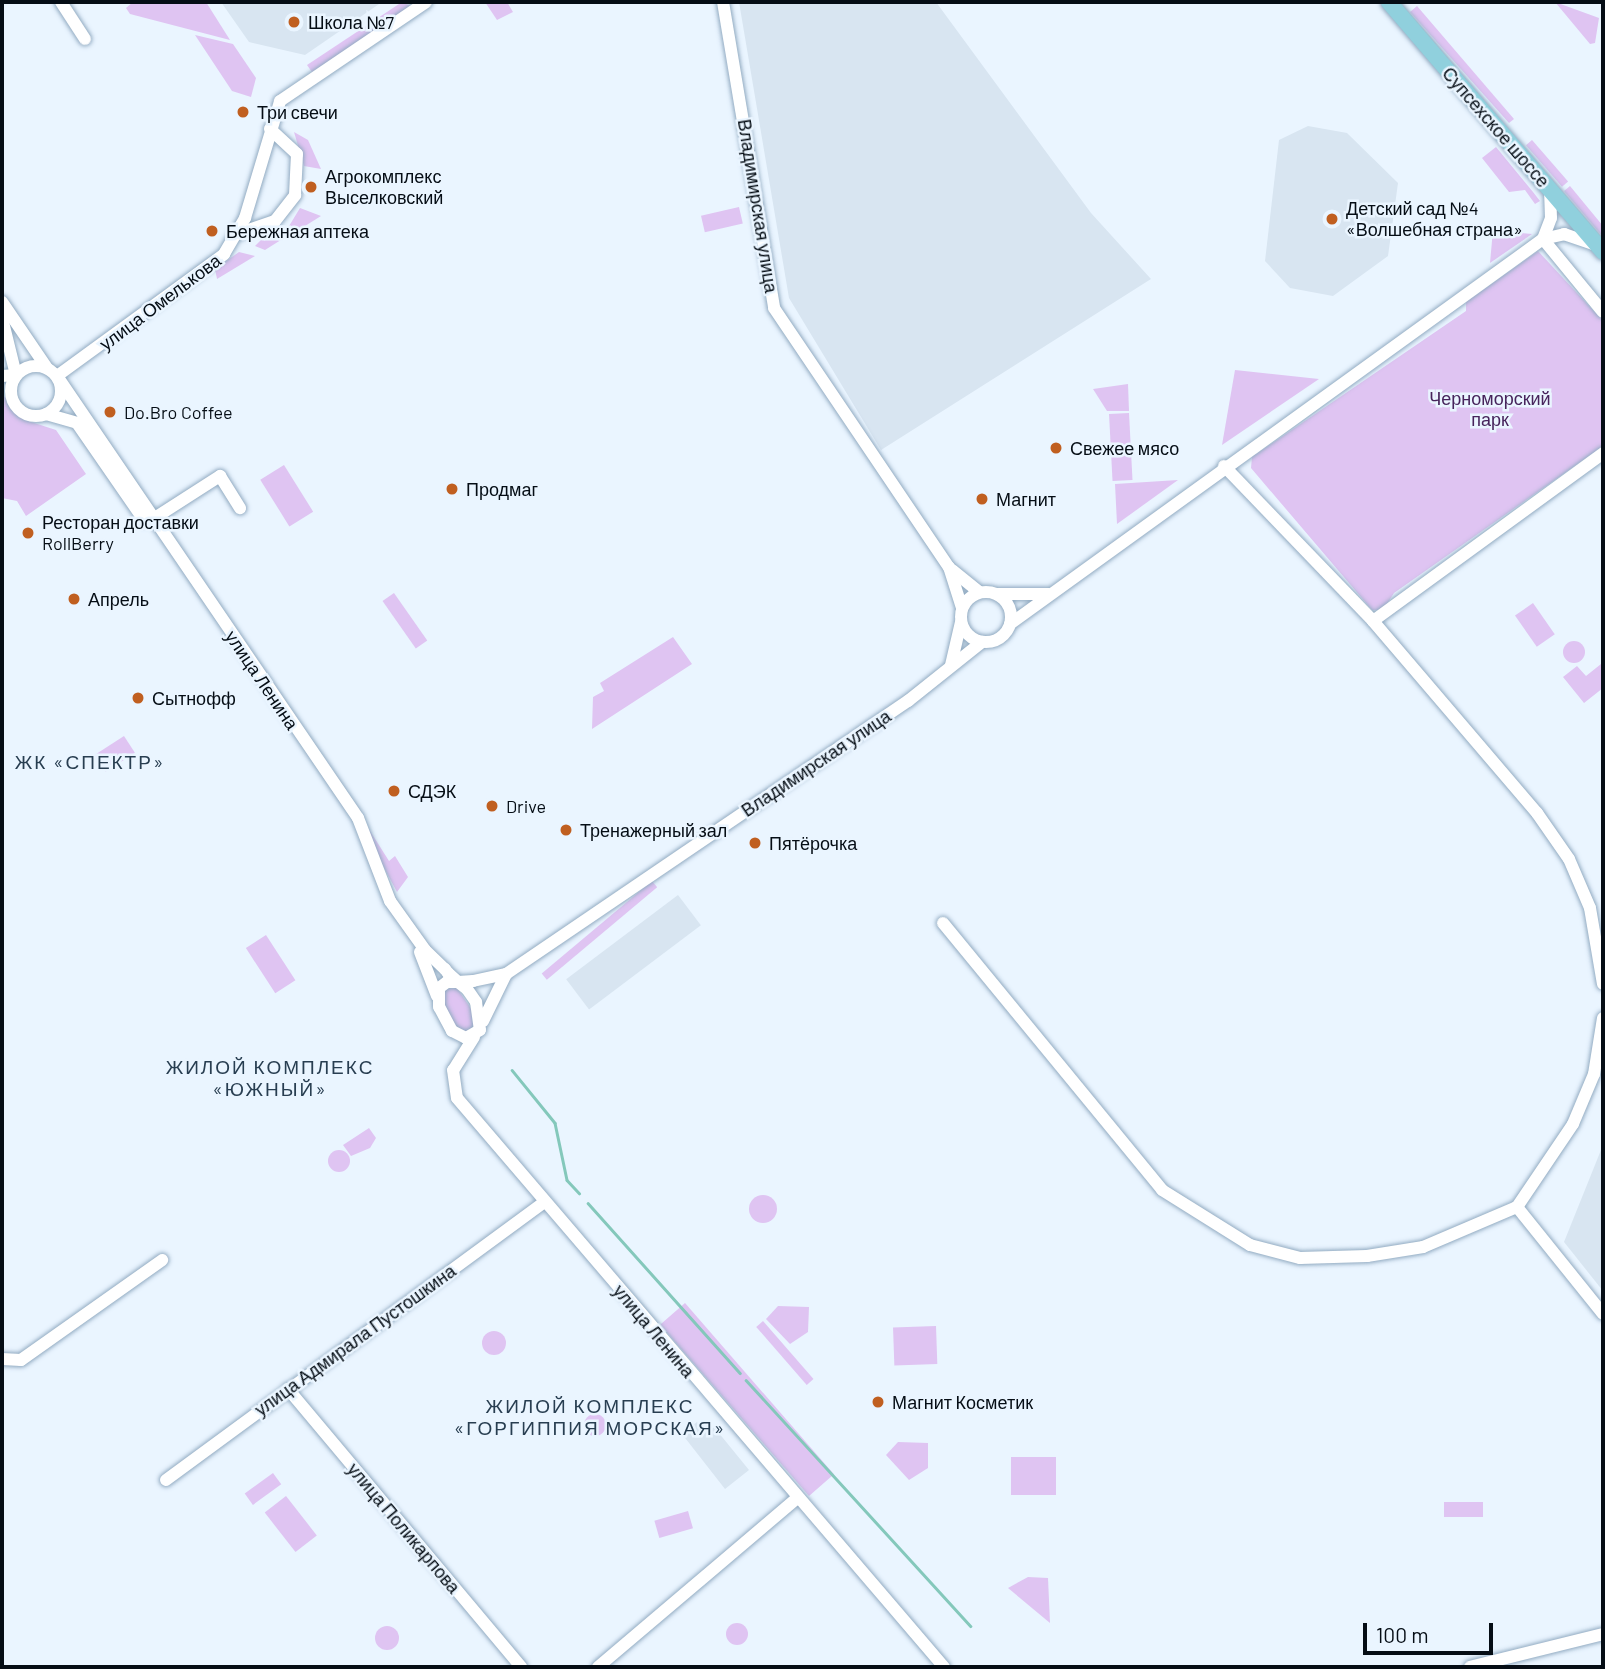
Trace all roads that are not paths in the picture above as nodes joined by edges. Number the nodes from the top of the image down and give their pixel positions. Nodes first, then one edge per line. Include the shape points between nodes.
1 (61, 2) edge
2 (426, 2) edge
3 (723, 2) edge
4 (1389, 2) edge
5 (85, 40) dead end
6 (270, 129) junction
7 (1550, 190) junction
8 (237, 234) junction
9 (1543, 239) junction
10 (1601, 249) edge
11 (4, 310) edge
12 (1603, 312) edge
13 (2, 346) edge
14 (11, 360) junction
15 (54, 374) junction
16 (16, 375) junction
17 (2, 376) edge
18 (46, 414) junction
19 (1603, 453) edge
20 (1224, 466) junction
21 (240, 508) dead end
22 (153, 519) junction
23 (949, 567) junction
24 (979, 592) junction
25 (997, 594) junction
26 (1049, 594) junction
27 (961, 615) junction
28 (1373, 621) junction
29 (1010, 624) junction
30 (982, 642) junction
31 (950, 668) junction
32 (943, 923) dead end
33 (506, 974) junction
34 (458, 982) junction
35 (1603, 984) edge
36 (437, 997) junction
37 (1603, 1018) edge
38 (483, 1021) junction
39 (452, 1031) junction
40 (474, 1037) junction
41 (460, 1052) junction
42 (545, 1202) junction
43 (1517, 1207) junction
44 (162, 1260) dead end
45 (1603, 1314) edge
46 (2, 1359) edge
47 (288, 1389) junction
48 (166, 1480) dead end
49 (797, 1497) junction
50 (1603, 1634) edge
51 (936, 1665) edge
52 (521, 1667) edge
53 (598, 1667) edge
54 (1470, 1667) edge

1 - 5 street
2 - 6 street, улица Омелькова via 295,87 281,101
3 - 23 street, Владимирская улица via 774,308
4 - 7 main road, Супсехское шоссе
6 - 8 street, улица Омелькова
6 - 8 street via 297,154 295,195 275,221
7 - 9 street via 1551,218
7 - 10 main road, Супсехское шоссе
8 - 15 street, улица Омелькова via 207,271
9 - 10 street via 1569,234
9 - 12 street
9 - 20 street
11 - 14 street
11 - 15 street, улица Ленина
13 - 14 street
14 - 16 street
15 - 16 street via 30,366
15 - 18 street via 61,395
15 - 22 street, улица Ленина
16 - 17 street
16 - 18 street via 10,391 16,407 30,415
18 - 36 street, улица Ленина via 77,423 355,820 382,895 427,963
19 - 28 street
20 - 26 street
20 - 28 street
21 - 22 street via 220,476
22 - 34 street, улица Ленина via 358,818 390,901
23 - 24 street, Владимирская улица
23 - 27 street, Владимирская улица
24 - 25 street
24 - 27 street
25 - 26 street
25 - 29 street via 1011,612
26 - 29 street
27 - 30 street
27 - 31 street
28 - 35 street via 1537,813 1576,873 1600,944
29 - 30 street via 1000,638
30 - 31 street, Владимирская улица
31 - 33 street, Владимирская улица
32 - 43 street via 1162,1189 1250,1245 1300,1258 1367,1256 1423,1247
33 - 34 street, Владимирская улица
33 - 38 street, Владимирская улица
34 - 36 street, Владимирская улица via 447,982
34 - 38 street
36 - 39 street
37 - 43 street via 1594,1074 1573,1124
38 - 40 street, Владимирская улица
39 - 40 street
39 - 41 street
40 - 41 street, Владимирская улица
41 - 42 street, улица Ленина via 452,1085
42 - 47 street, улица Адмирала Пустошкина
42 - 49 street, улица Ленина
43 - 45 street
44 - 46 street via 21,1360
47 - 48 street, улица Адмирала Пустошкина
47 - 52 street, улица Поликарпова
49 - 51 street, улица Ленина
49 - 53 street
50 - 54 street

